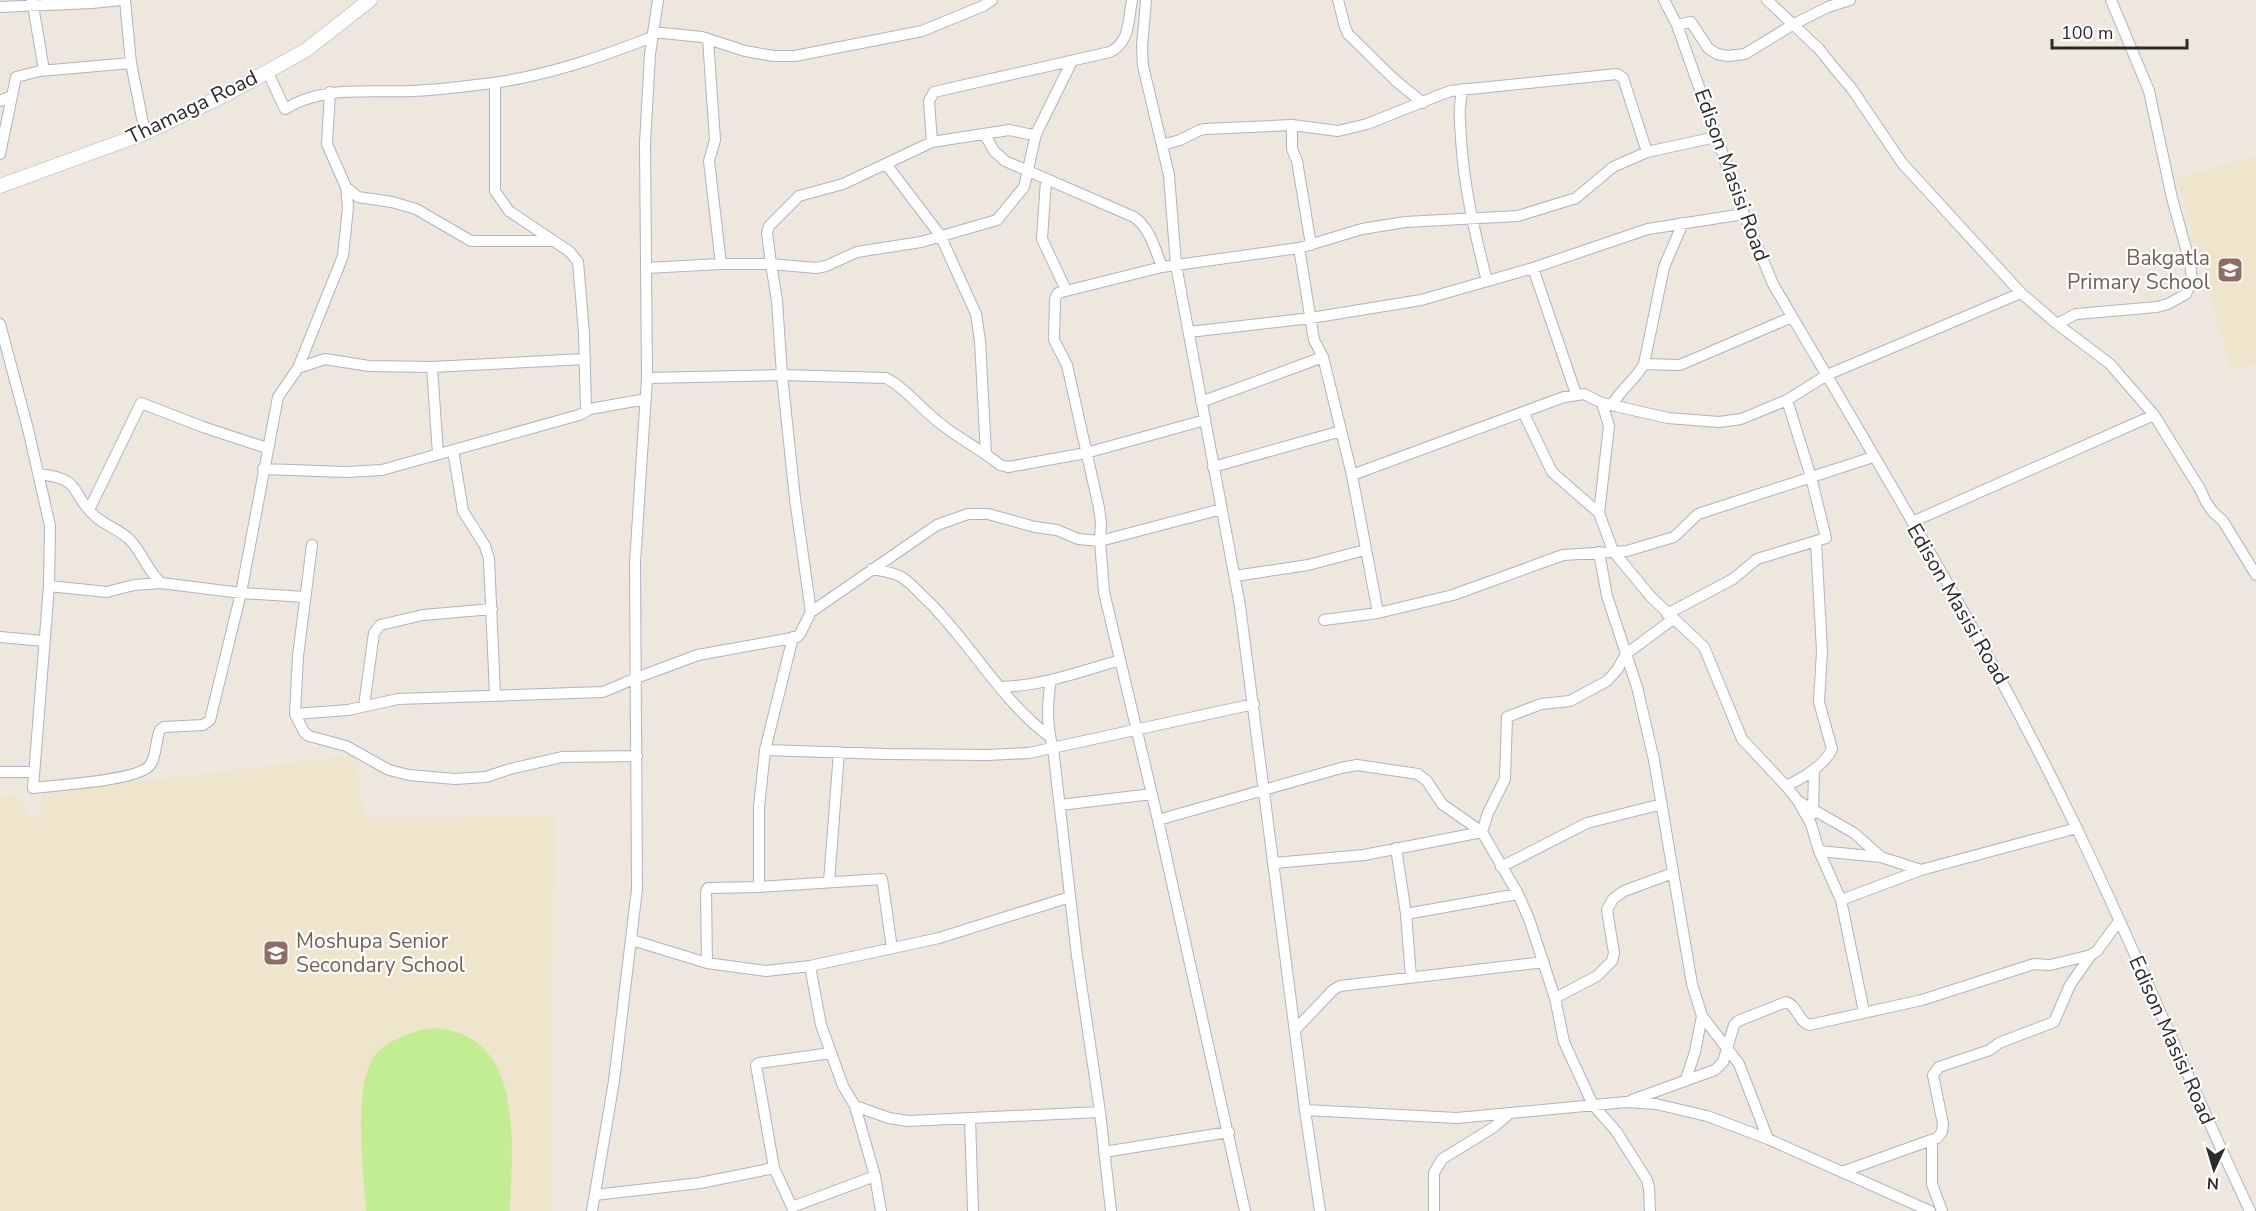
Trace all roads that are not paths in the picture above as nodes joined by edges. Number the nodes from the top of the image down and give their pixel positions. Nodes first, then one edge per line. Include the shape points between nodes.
1 (123, 0) edge
2 (369, 0) edge
3 (658, 0) edge
4 (992, 0) edge
5 (1132, 0) edge
6 (1146, 0) edge
7 (1338, 0) edge
8 (1664, 0) edge
9 (1767, 0) edge
10 (1850, 0) edge
11 (2111, 0) edge
12 (32, 2) edge
13 (0, 6) edge
14 (1794, 24) junction
15 (1677, 25) junction
16 (653, 35) junction
17 (708, 39) junction
18 (1072, 61) junction
19 (130, 63) junction
20 (44, 70) junction
21 (267, 71) junction
22 (495, 82) junction
23 (1463, 89) junction
24 (330, 92) junction
25 (11, 96) junction
26 (0, 101) edge
27 (1423, 103) junction
28 (1292, 124) junction
29 (145, 133) junction
30 (1036, 134) junction
31 (985, 135) junction
32 (1716, 137) junction
33 (932, 142) junction
34 (1162, 145) junction
35 (1647, 152) junction
36 (0, 154) edge
37 (886, 164) junction
38 (1028, 173) junction
39 (1046, 180) junction
40 (0, 186) edge
41 (346, 188) junction
42 (1744, 214) junction
43 (1470, 219) junction
44 (1683, 223) junction
45 (940, 235) junction
46 (555, 242) junction
47 (1311, 245) junction
48 (1299, 248) junction
49 (721, 264) junction
50 (771, 264) junction
51 (1176, 265) junction
52 (1162, 267) junction
53 (646, 268) junction
54 (1533, 268) junction
55 (1487, 281) junction
56 (1066, 290) junction
57 (2021, 293) junction
58 (1792, 317) junction
59 (1311, 318) junction
60 (0, 324) edge
61 (2057, 324) junction
62 (1189, 332) junction
63 (6, 344) junction
64 (0, 355) edge
65 (1323, 357) junction
66 (585, 359) junction
67 (1644, 364) junction
68 (432, 367) junction
69 (298, 368) junction
70 (782, 375) junction
71 (1827, 375) junction
72 (647, 378) junction
73 (1576, 394) junction
74 (646, 399) junction
75 (1787, 400) junction
76 (1201, 402) junction
77 (1607, 404) junction
78 (586, 410) junction
79 (1523, 412) junction
80 (2154, 415) junction
81 (1204, 420) junction
82 (1341, 431) junction
83 (267, 448) junction
84 (453, 450) junction
85 (1086, 453) junction
86 (438, 454) junction
87 (986, 454) junction
88 (1873, 457) junction
89 (1213, 467) junction
90 (263, 469) junction
91 (39, 474) junction
92 (1352, 475) junction
93 (1811, 477) junction
94 (1222, 509) junction
95 (89, 510) junction
96 (1599, 513) junction
97 (1912, 522) junction
98 (1100, 541) junction
99 (1816, 542) junction
100 (312, 545) dead end
101 (1365, 550) junction
102 (1613, 551) junction
103 (1599, 552) junction
104 (872, 569) junction
105 (2256, 575) edge
106 (1235, 576) junction
107 (161, 583) junction
108 (49, 586) junction
109 (241, 593) junction
110 (305, 597) junction
111 (492, 609) junction
112 (811, 612) junction
113 (1378, 613) junction
114 (1670, 616) junction
115 (1324, 620) dead end
116 (0, 637) edge
117 (793, 637) junction
118 (44, 641) junction
119 (1626, 654) junction
120 (1120, 660) junction
121 (636, 678) junction
122 (1051, 680) junction
123 (1000, 687) junction
124 (495, 695) junction
125 (1254, 704) junction
126 (364, 706) junction
127 (294, 714) junction
128 (1137, 730) junction
129 (1051, 743) junction
130 (765, 750) junction
131 (839, 752) junction
132 (637, 756) junction
133 (1814, 769) junction
134 (0, 772) edge
135 (33, 772) junction
136 (1786, 786) junction
137 (1265, 790) junction
138 (1152, 794) junction
139 (1798, 801) junction
140 (1662, 804) junction
141 (1060, 806) junction
142 (1813, 810) junction
143 (1158, 820) junction
144 (1811, 824) junction
145 (2077, 828) junction
146 (1482, 832) junction
147 (1396, 848) junction
148 (1819, 851) junction
149 (1881, 857) junction
150 (1274, 863) junction
151 (1501, 867) junction
152 (1921, 870) junction
153 (1673, 873) junction
154 (829, 882) junction
155 (759, 887) junction
156 (1518, 894) junction
157 (1070, 897) junction
158 (1840, 900) junction
159 (1406, 914) junction
160 (2119, 921) junction
161 (632, 940) junction
162 (891, 948) junction
163 (2091, 955) junction
164 (1544, 962) junction
165 (707, 963) junction
166 (810, 966) junction
167 (1411, 977) junction
168 (1555, 998) junction
169 (1864, 1012) junction
170 (1702, 1016) junction
171 (1295, 1030) junction
172 (1728, 1050) junction
173 (831, 1053) junction
174 (1686, 1079) junction
175 (1626, 1102) junction
176 (1593, 1105) junction
177 (855, 1106) junction
178 (1305, 1110) junction
179 (1100, 1112) junction
180 (1510, 1113) junction
181 (970, 1118) junction
182 (1229, 1132) junction
183 (1768, 1139) junction
184 (1932, 1140) junction
185 (1104, 1152) junction
186 (774, 1168) junction
187 (1842, 1172) junction
188 (874, 1176) junction
189 (595, 1195) junction
190 (592, 1211) edge
191 (881, 1211) edge
192 (973, 1211) edge
193 (1111, 1211) edge
194 (1245, 1211) edge
195 (1320, 1211) edge
196 (1434, 1211) edge
197 (1650, 1211) edge
198 (1930, 1211) edge
199 (1941, 1211) edge
200 (2250, 1211) edge

1 - 12 street
1 - 19 street
2 - 21 main road, Thamaga Road via 306,50
3 - 16 street
4 - 17 street via 922,31 795,57 745,51
5 - 18 street via 1125,40 1120,47
6 - 34 street via 1143,66
7 - 27 street via 1348,34
8 - 15 street, Edison Masisi Road
9 - 14 street
10 - 14 street
11 - 61 street via 2149,91 2192,280 2186,294 2168,304 2076,314
12 - 13 street
12 - 20 street
14 - 15 street via 1744,54 1728,56 1708,48 1691,22
14 - 57 street via 1852,89 1902,164
15 - 32 street, Edison Masisi Road
16 - 17 street
16 - 22 street via 555,72
16 - 53 street via 645,142
17 - 49 street via 716,140 709,161
18 - 30 street
18 - 33 street via 934,92 929,101
19 - 20 street
19 - 29 street
20 - 25 street via 16,77
21 - 24 street via 285,109
21 - 29 main road, Thamaga Road
22 - 24 street via 412,91
22 - 46 street via 495,191 509,211
23 - 27 street
23 - 35 street via 1617,74 1623,78
23 - 43 street via 1459,106
24 - 41 street via 327,144
25 - 26 street
25 - 36 street
27 - 28 street via 1338,131
28 - 34 street via 1205,129
28 - 47 street via 1292,149
29 - 40 main road, Thamaga Road
30 - 31 street via 1009,130
30 - 38 street
31 - 33 street
31 - 38 street via 994,151
32 - 35 street
32 - 42 street, Edison Masisi Road
33 - 37 street
34 - 51 street via 1169,175
35 - 43 street via 1613,167 1576,198 1553,207 1518,216
37 - 45 street
37 - 50 street via 843,184 799,196 769,226
38 - 39 street
38 - 45 street via 1024,187 1002,217
39 - 52 street via 1141,222
39 - 56 street via 1042,239
41 - 46 street via 358,197 416,209 471,241
41 - 69 street via 348,222 343,256
42 - 44 street
42 - 58 street, Edison Masisi Road via 1773,284
43 - 47 street via 1405,222 1362,229
43 - 55 street
44 - 54 street via 1648,229
44 - 67 street via 1664,267
45 - 50 street via 921,242 857,252 816,268
45 - 87 street via 979,327
46 - 66 street via 578,262
47 - 48 street
48 - 51 street
48 - 59 street
49 - 50 street
49 - 53 street
50 - 70 street
51 - 52 street
51 - 62 street
52 - 56 street
53 - 72 street
54 - 55 street
54 - 73 street
55 - 59 street via 1421,300
56 - 85 street via 1056,295 1053,334 1067,365
57 - 61 street
57 - 71 street
58 - 67 street via 1680,365
58 - 71 street, Edison Masisi Road
59 - 62 street
59 - 65 street via 1314,340
60 - 63 street
61 - 80 street via 2110,364
62 - 76 street
63 - 64 street
63 - 91 street
65 - 76 street
65 - 82 street
66 - 68 street
66 - 78 street
67 - 77 street
68 - 69 street via 369,366 325,359
68 - 86 street
69 - 83 street via 279,393
70 - 72 street
70 - 87 street via 886,378 942,425
70 - 112 street
71 - 75 street
71 - 88 street, Edison Masisi Road
72 - 74 street
73 - 77 street
73 - 79 street
74 - 78 street
74 - 121 street via 635,563
75 - 77 street via 1741,419 1719,422 1668,418
75 - 93 street
76 - 81 street
77 - 96 street via 1609,426
78 - 84 street
79 - 92 street
79 - 96 street via 1552,472
80 - 97 street
80 - 105 street
81 - 85 street
81 - 89 street
82 - 89 street
82 - 92 street
83 - 90 street
83 - 95 street via 141,403
84 - 86 street
84 - 111 street via 464,511 489,559
85 - 87 street via 1016,468 1000,465
85 - 98 street via 1101,515
86 - 90 street via 370,472
88 - 93 street
88 - 97 street, Edison Masisi Road
89 - 94 street
90 - 109 street
91 - 95 street via 68,481
91 - 108 street via 50,526
92 - 101 street
93 - 99 street via 1827,535
93 - 102 street via 1698,514 1674,537
94 - 98 street
94 - 106 street
95 - 107 street via 131,540 151,574
96 - 102 street
97 - 145 street, Edison Masisi Road via 2016,706
98 - 104 street via 1078,539 1057,530 979,512 937,525
98 - 120 street via 1104,592
99 - 114 street via 1757,559 1733,579
99 - 133 street via 1822,651 1820,702 1832,749
100 - 110 street
101 - 106 street via 1308,565
101 - 113 street
102 - 103 street
102 - 114 street
103 - 113 street via 1563,555 1453,595
103 - 119 street via 1607,596
104 - 112 street
104 - 123 street via 902,577 953,628
106 - 125 street
107 - 108 street via 107,592
107 - 109 street
108 - 118 street
109 - 110 street
109 - 135 street via 207,723 160,730 152,763 140,774 33,788
110 - 127 street
111 - 124 street
111 - 126 street via 423,615 380,625 374,633
112 - 117 street via 800,634
113 - 115 street
114 - 119 street
114 - 136 street via 1704,647 1742,739
116 - 118 street
117 - 121 street via 698,655
117 - 130 street
118 - 135 street
119 - 140 street
119 - 146 street via 1606,681 1570,701 1541,704 1507,717 1505,779
120 - 122 street
120 - 128 street
121 - 124 street via 603,692
121 - 132 street
122 - 123 street
122 - 129 street
123 - 129 street
124 - 126 street via 398,699
125 - 128 street
125 - 137 street
126 - 127 street
127 - 132 street via 309,736 346,746 389,771 409,775 486,777 562,757
128 - 129 street
128 - 138 street
129 - 131 street via 1029,753 987,755
129 - 141 street
130 - 131 street
130 - 155 street via 759,807
131 - 154 street
132 - 161 street via 638,879
133 - 136 street
133 - 142 street
134 - 135 street
136 - 139 street
137 - 143 street
137 - 146 street via 1357,765 1418,774 1442,804
137 - 150 street
138 - 141 street
138 - 143 street
139 - 142 street
139 - 144 street
140 - 151 street via 1587,823
140 - 153 street
141 - 157 street
142 - 144 street
142 - 149 street via 1854,833
143 - 182 street
144 - 148 street
145 - 152 street
145 - 160 street, Edison Masisi Road
146 - 147 street
146 - 151 street
147 - 150 street via 1364,855
147 - 159 street
148 - 149 street
148 - 158 street
149 - 152 street
150 - 171 street
151 - 156 street
152 - 158 street
153 - 168 street via 1613,899 1607,910 1612,961 1596,976
153 - 170 street via 1692,984
154 - 155 street
154 - 162 street via 882,879
155 - 165 street via 708,888
156 - 159 street
156 - 164 street
157 - 162 street via 939,938
157 - 179 street
158 - 169 street
159 - 167 street
160 - 163 street
160 - 200 street, Edison Masisi Road
161 - 165 street
161 - 189 street
162 - 166 street
163 - 169 street via 2050,965 2034,964 1922,1000
163 - 184 street via 2070,986 2054,1022 1936,1071 1934,1080 1943,1124 1942,1132
164 - 167 street
164 - 168 street
165 - 166 street via 766,971
166 - 173 street via 821,1025
167 - 171 street via 1340,986
168 - 176 street via 1564,1042
169 - 172 street via 1809,1025 1786,1002 1738,1021
170 - 172 street
170 - 174 street
171 - 178 street
172 - 174 street via 1715,1070
172 - 183 street via 1739,1064
173 - 177 street
173 - 186 street via 756,1065
174 - 175 street
175 - 176 street
175 - 183 street via 1656,1104 1707,1116
176 - 180 street
176 - 197 street via 1616,1131 1647,1180
177 - 181 street via 908,1120
177 - 188 street
178 - 180 street via 1457,1118
178 - 195 street
179 - 181 street
179 - 185 street
180 - 196 street via 1442,1159 1434,1173
181 - 192 street
182 - 185 street
182 - 194 street
183 - 187 street
184 - 187 street
184 - 199 street via 1932,1184
185 - 193 street
186 - 188 street via 792,1207
186 - 189 street via 700,1183
187 - 198 street
188 - 191 street
189 - 190 street

